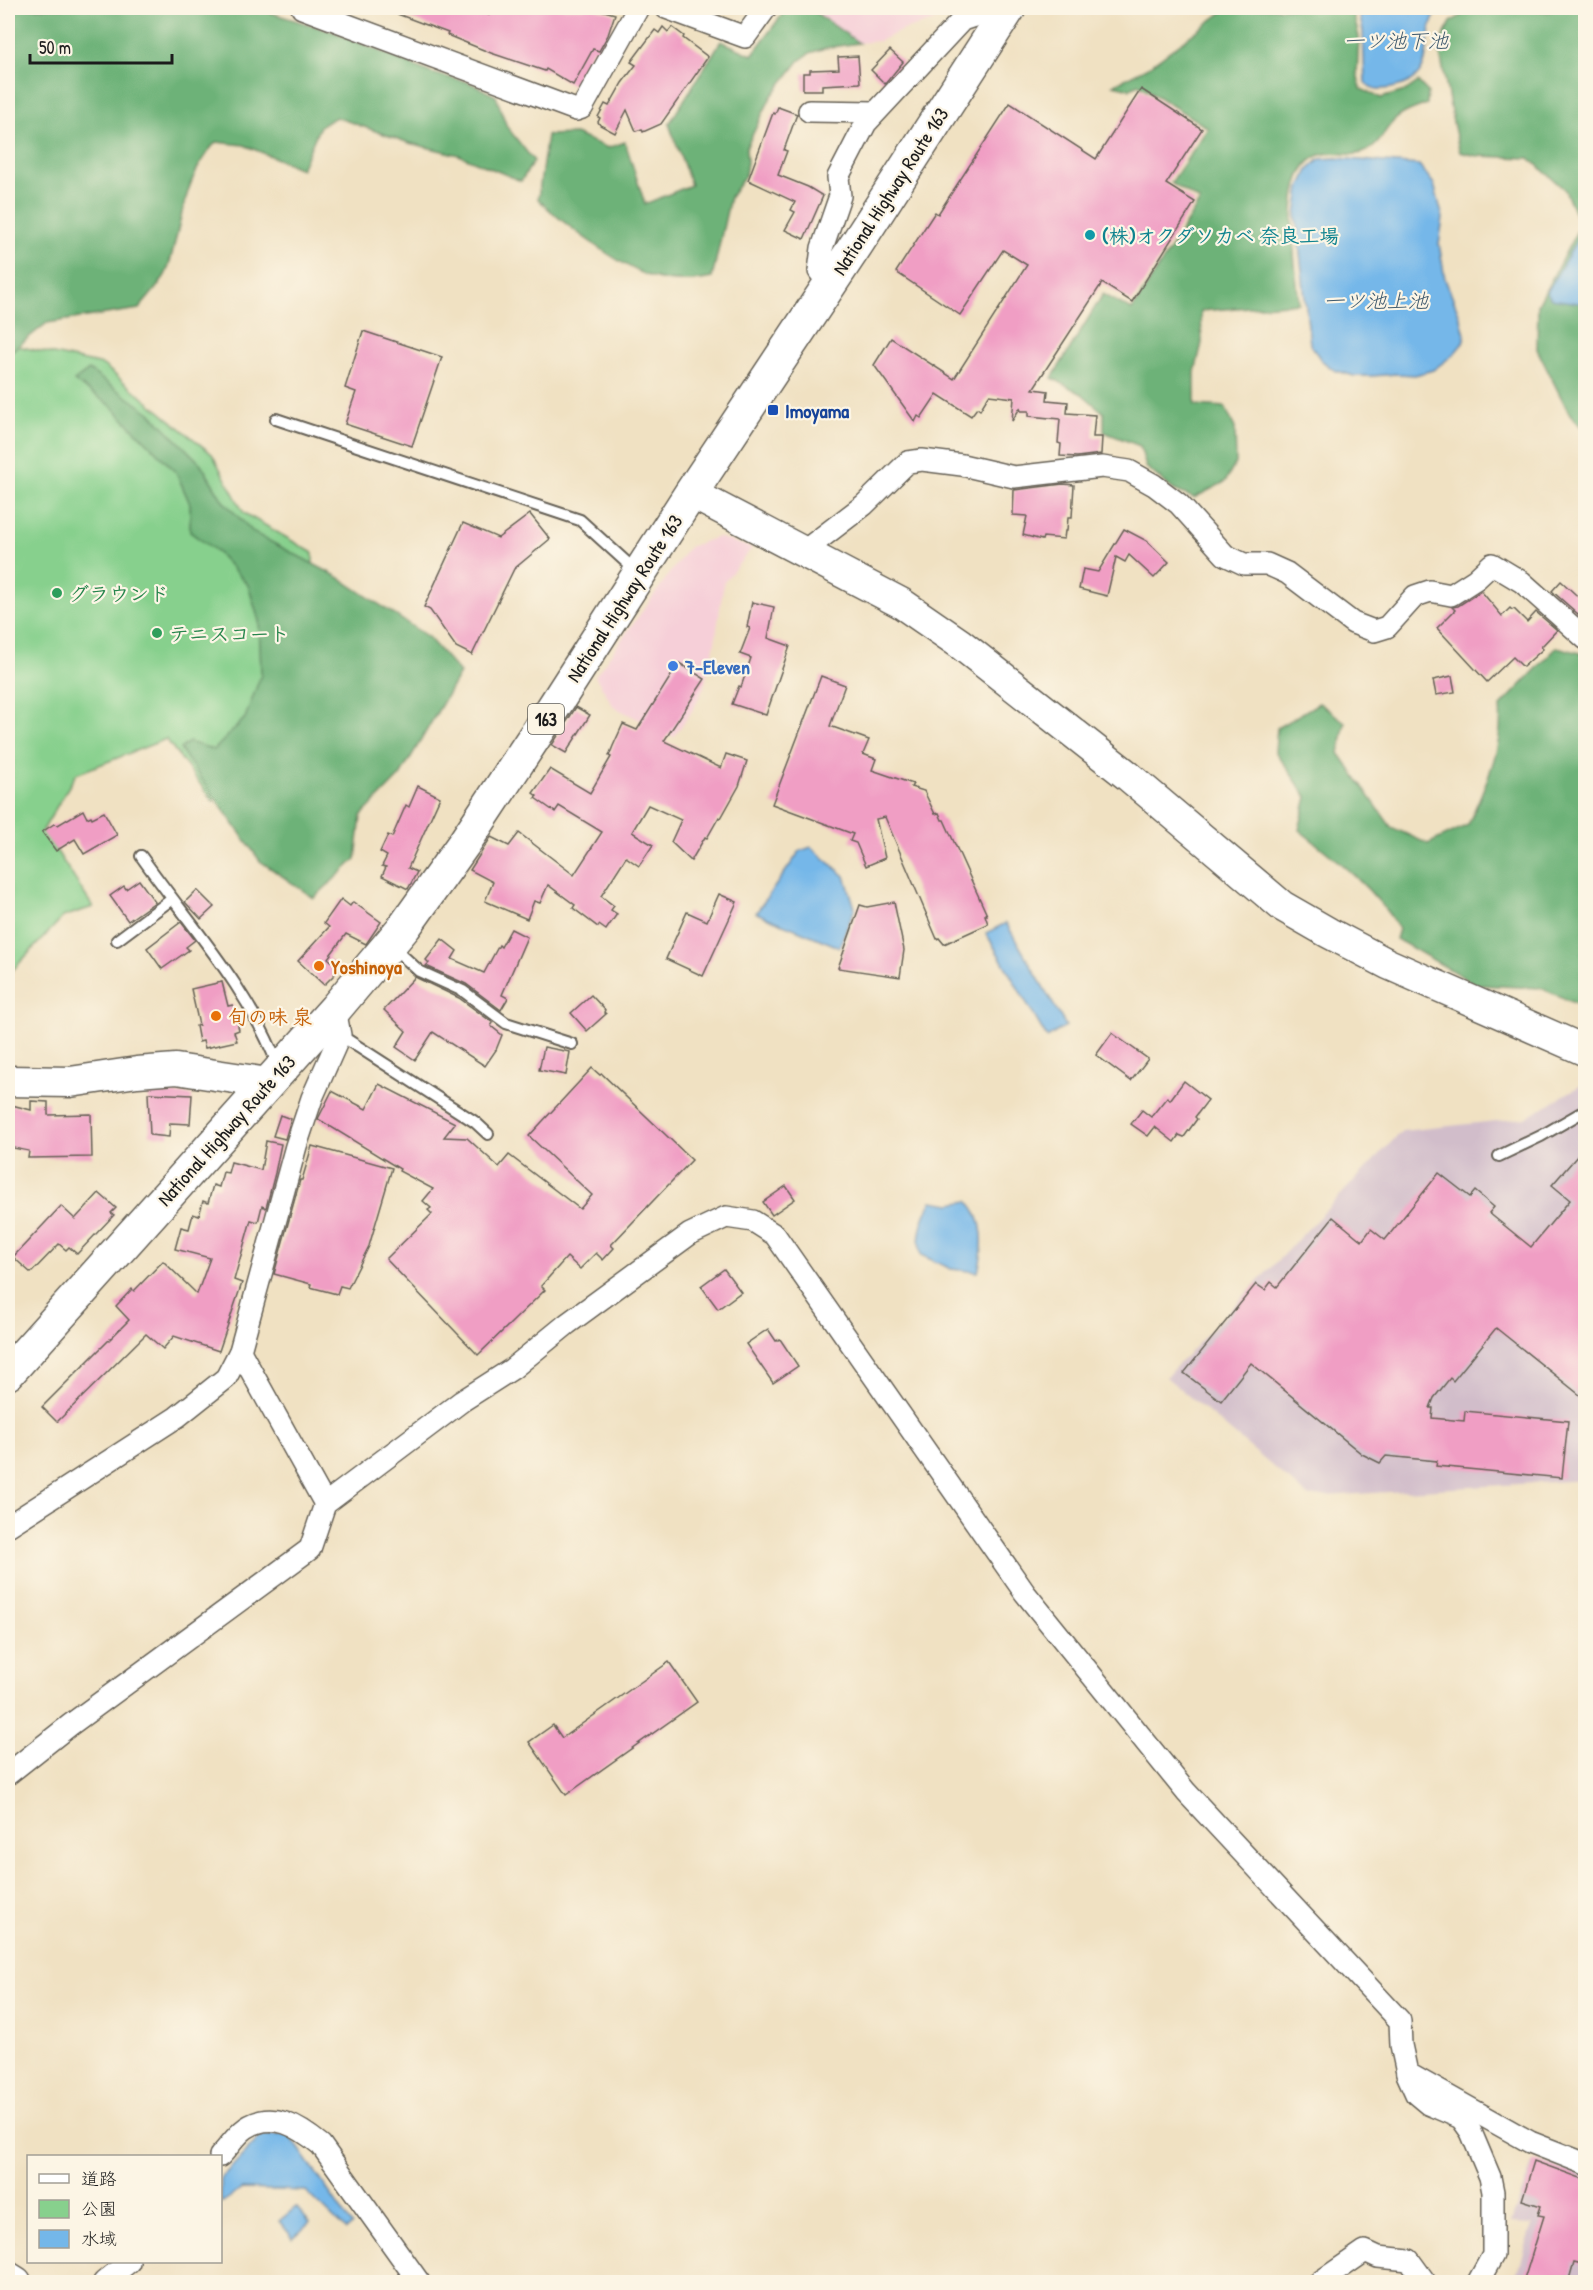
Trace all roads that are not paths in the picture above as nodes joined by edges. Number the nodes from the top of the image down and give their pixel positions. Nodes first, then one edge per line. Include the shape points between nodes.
1 (302, 8) edge
2 (638, 8) edge
3 (666, 8) edge
4 (766, 8) edge
5 (1006, 12) edge
6 (809, 111) dead end
7 (875, 112) junction
8 (830, 285) junction
9 (276, 419) dead end
10 (690, 493) junction
11 (804, 551) junction
12 (639, 574) junction
13 (1586, 639) edge
14 (141, 856) dead end
15 (172, 899) junction
16 (117, 940) dead end
17 (389, 944) junction
18 (338, 1022) junction
19 (572, 1044) dead end
20 (1586, 1051) edge
21 (274, 1076) junction
22 (8, 1081) edge
23 (1586, 1110) edge
24 (488, 1134) dead end
25 (1499, 1156) dead end
26 (240, 1351) junction
27 (8, 1373) edge
28 (324, 1504) junction
29 (8, 1526) edge
30 (8, 1774) edge
31 (1407, 2073) junction
32 (222, 2155) edge
33 (1586, 2164) edge
34 (128, 2263) edge
35 (8, 2277) edge
36 (16, 2283) edge
37 (104, 2283) edge
38 (419, 2283) edge
39 (1320, 2283) edge
40 (1425, 2283) edge
41 (1478, 2283) edge

1 - 2 street via 576,110 582,108
3 - 4 street via 745,37
5 - 7 street via 983,13 962,20
5 - 8 highway, National Highway Route 163 / 163
6 - 7 street
7 - 8 street via 838,177 840,196 822,248 819,271
8 - 10 highway, National Highway Route 163 / 163
9 - 12 lane via 580,520
10 - 11 street
10 - 12 highway, National Highway Route 163 / 163
11 - 13 street via 864,505 908,462 962,465 1014,477 1102,467 1129,471 1154,485 1179,504 1225,555 1244,564 1267,564 1287,573 1353,623 1374,631 1386,627 1415,596 1430,591 1451,595 1492,564 1522,582
11 - 20 street via 901,603 959,643 1127,775 1282,906 1388,964
12 - 17 highway, National Highway Route 163 / 163 via 465,842
14 - 15 lane
15 - 16 lane
15 - 21 lane via 250,1006 270,1043
17 - 18 highway, National Highway Route 163 / 163
17 - 19 lane via 419,971 463,991 506,1023
18 - 21 highway, National Highway Route 163 / 163
18 - 24 lane
18 - 26 street via 296,1146
21 - 22 street via 177,1069 70,1082
21 - 27 highway, National Highway Route 163 / 163
23 - 25 lane
26 - 28 street
26 - 29 street via 226,1378 177,1417
28 - 30 street via 310,1549
28 - 31 street via 690,1234 726,1216 753,1221 776,1235 1025,1593 1086,1669 1186,1792 1400,2021
31 - 33 street via 1530,2142
31 - 41 street via 1416,2094 1428,2104 1461,2118 1490,2177 1494,2192 1493,2255
32 - 38 street via 244,2129 262,2120 285,2121 306,2132 321,2145
34 - 37 street
35 - 36 street
39 - 40 street via 1365,2251 1378,2257 1409,2260

